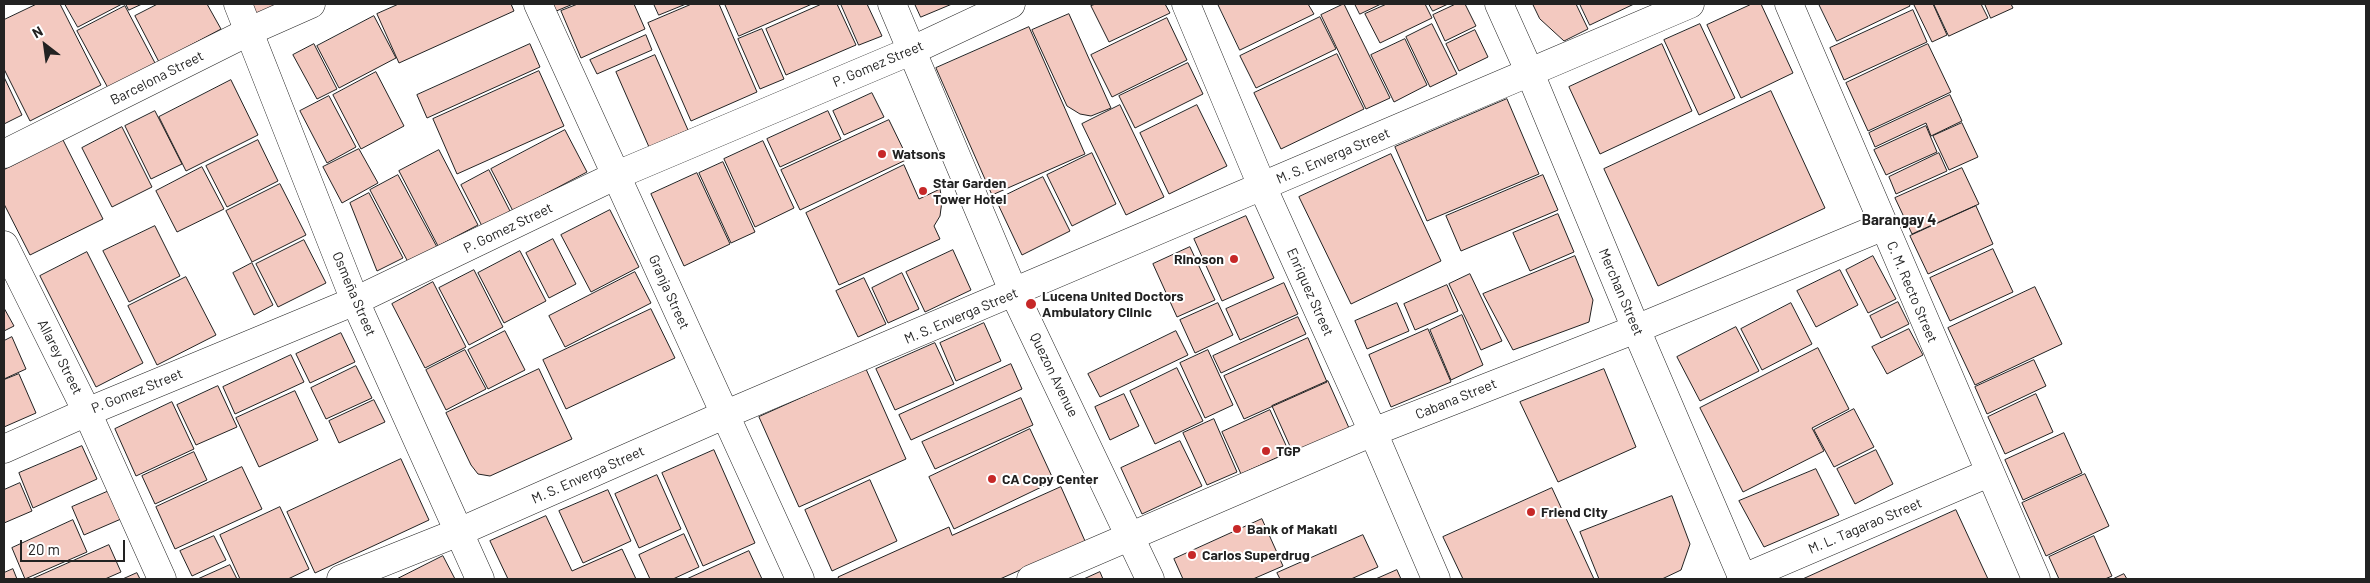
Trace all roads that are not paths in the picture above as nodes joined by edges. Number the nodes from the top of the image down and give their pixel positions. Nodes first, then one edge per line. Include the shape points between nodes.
1 (238, 4) edge
2 (312, 4) edge
3 (538, 4) edge
4 (892, 4) edge
5 (1011, 4) edge
6 (1186, 4) edge
7 (1499, 4) edge
8 (1690, 4) edge
9 (1789, 4) edge
10 (250, 31) junction
11 (913, 50) junction
12 (1530, 73) junction
13 (4, 154) edge
14 (618, 175) junction
15 (1262, 186) junction
16 (1884, 226) junction
17 (4, 245) edge
18 (1014, 293) junction
19 (355, 301) junction
20 (1636, 328) junction
21 (87, 412) junction
22 (724, 416) junction
23 (1373, 432) junction
24 (4, 448) edge
25 (1989, 472) junction
26 (459, 532) junction
27 (1131, 536) junction
28 (162, 579) edge
29 (341, 579) edge
30 (480, 579) edge
31 (800, 579) edge
32 (1031, 579) edge
33 (1150, 579) edge
34 (1436, 579) edge
35 (1742, 579) edge
36 (2036, 579) edge

1 - 10 street, Osmeña Street
2 - 10 street, Barcelona Street
3 - 14 street, Granja Street
4 - 11 street, Quezon Avenue
5 - 11 street, P. Gomez Street
6 - 15 street, Enriquez Street
7 - 12 street, Merchan Street
8 - 12 street, M. S. Enverga Street
9 - 16 street, C. M. Recto Street
10 - 13 street, Barcelona Street
10 - 19 street, Osmeña Street
11 - 14 street, P. Gomez Street
11 - 18 street, Quezon Avenue
12 - 15 street, M. S. Enverga Street
12 - 20 street, Merchan Street
14 - 19 street, P. Gomez Street
14 - 22 street, Granja Street
15 - 18 street, M. S. Enverga Street
15 - 23 street, Enriquez Street
16 - 20 street, Cabana Street
16 - 25 street, C. M. Recto Street
17 - 21 street, Allarey Street
18 - 22 street, M. S. Enverga Street
18 - 27 street, Quezon Avenue
19 - 21 street, P. Gomez Street
19 - 26 street, Osmeña Street
20 - 23 street, Cabana Street
20 - 35 street, Merchan Street
21 - 24 street, P. Gomez Street
21 - 28 street, Allarey Street
22 - 26 street, M. S. Enverga Street
22 - 31 street, Granja Street
23 - 27 street, Cabana Street
23 - 34 street, Enriquez Street
25 - 35 street, M. L. Tagarao Street
25 - 36 street, C. M. Recto Street
26 - 29 street, M. S. Enverga Street
26 - 30 street, Osmeña Street
27 - 32 street, Cabana Street
27 - 33 street, Quezon Avenue

